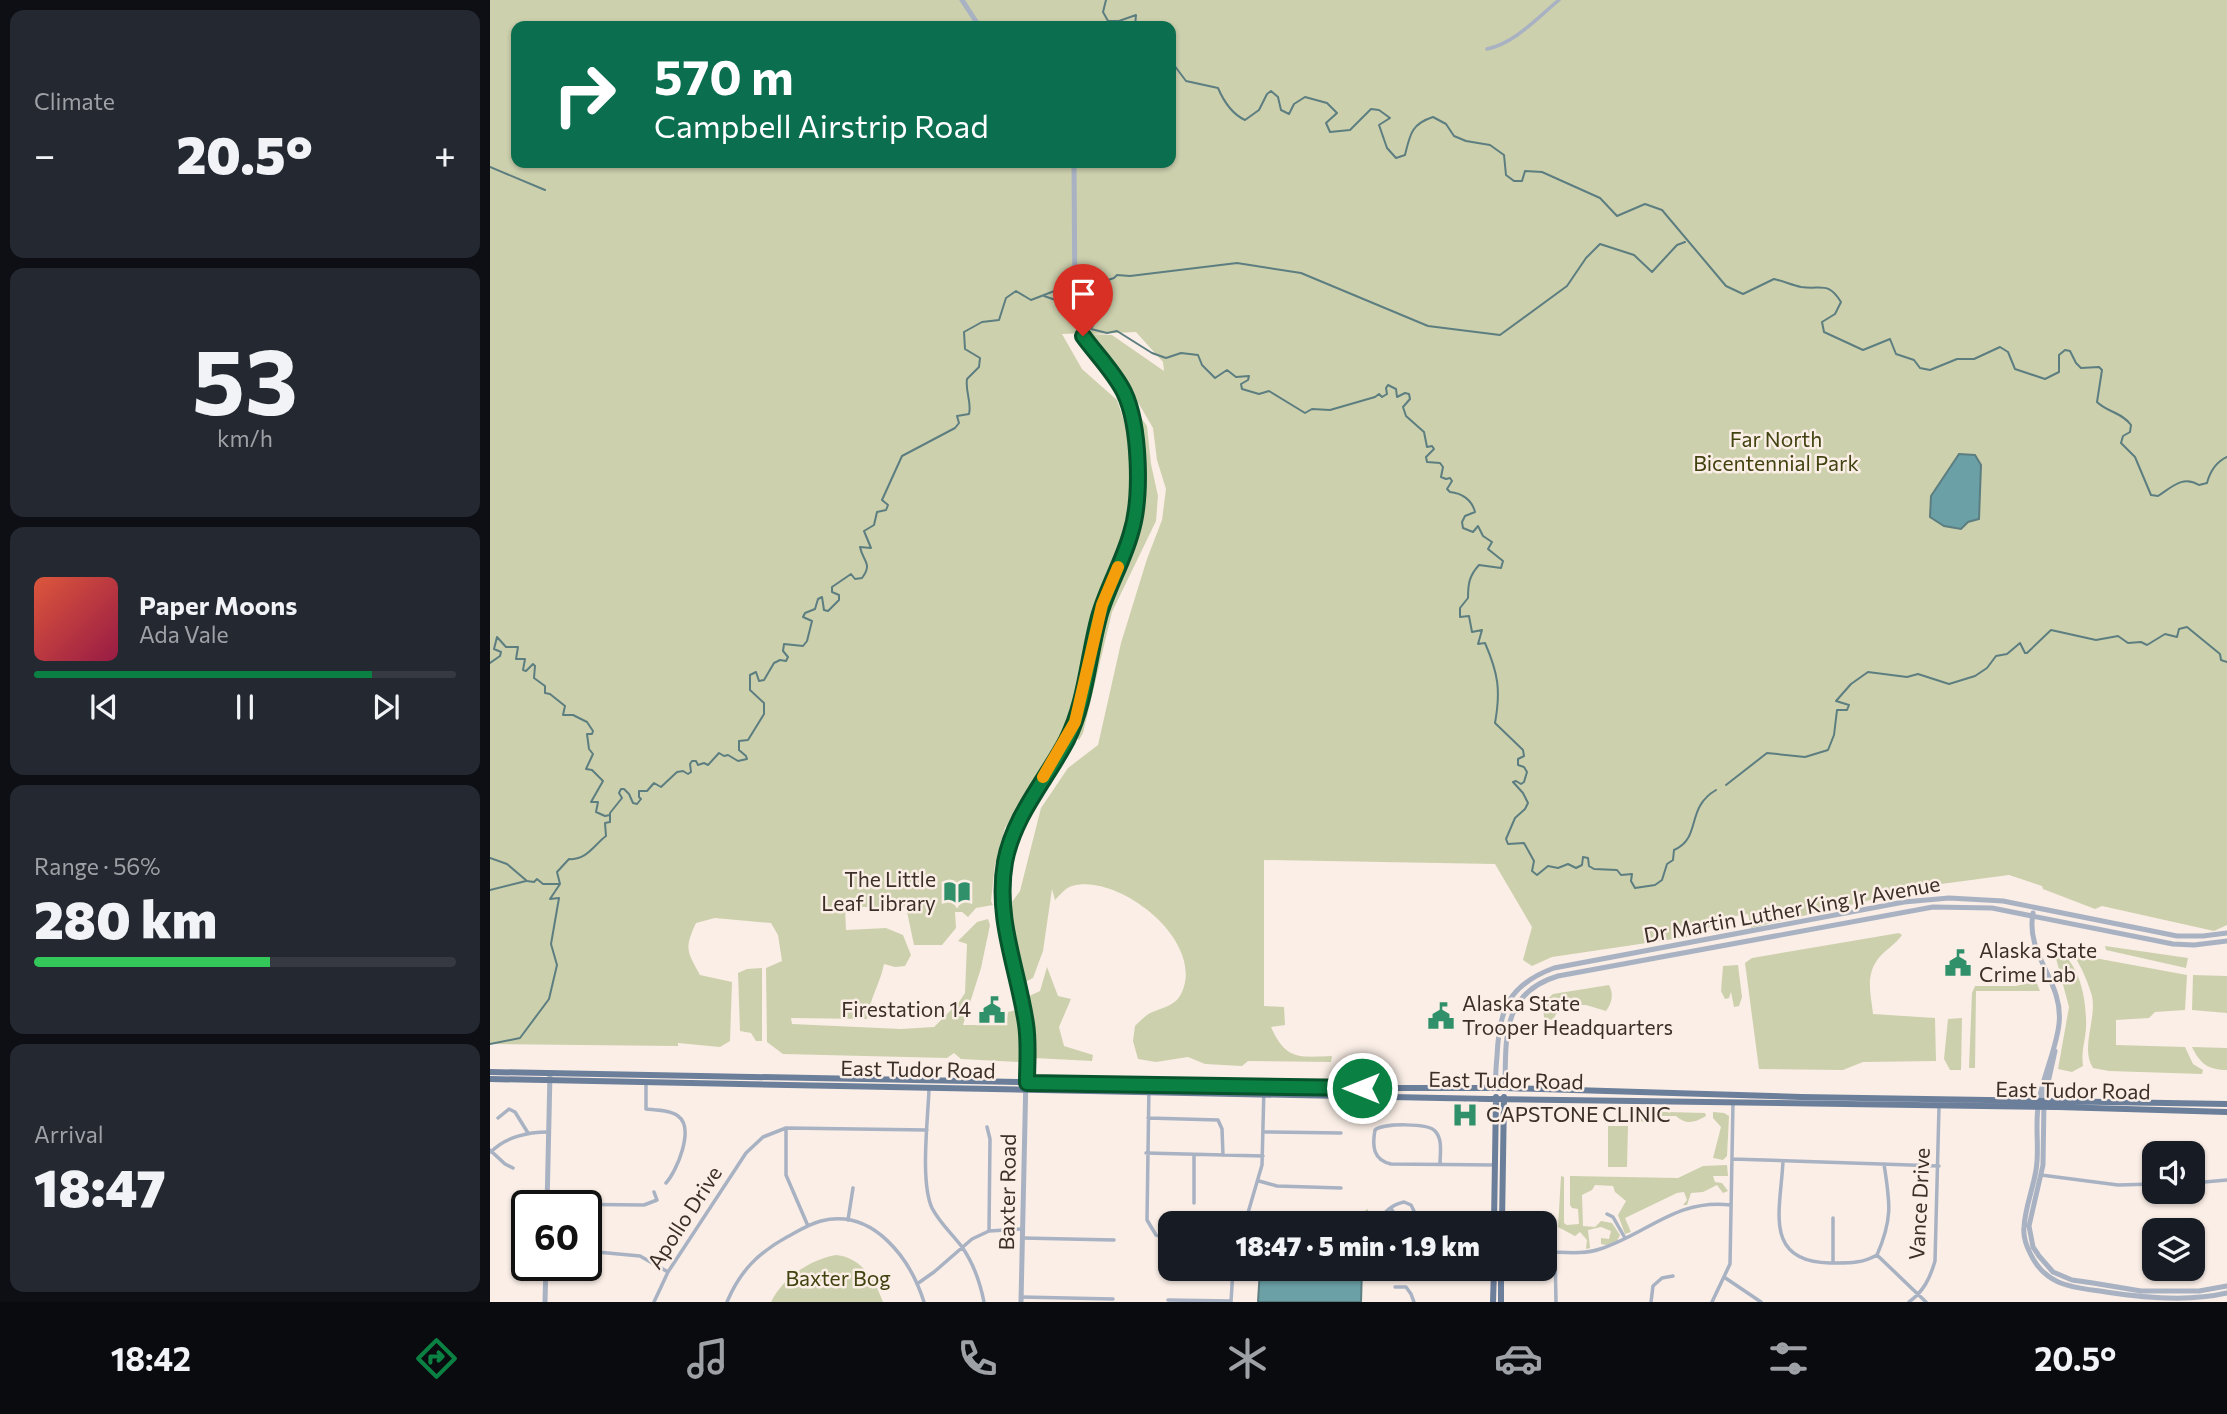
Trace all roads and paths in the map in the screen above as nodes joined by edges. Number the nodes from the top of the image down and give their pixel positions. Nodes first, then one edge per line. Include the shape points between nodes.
1 (962, 0) edge
2 (1559, 0) edge
3 (976, 21) edge
4 (1487, 49) dead end
5 (1074, 168) edge
6 (1981, 898) junction
7 (2035, 906) junction
8 (1940, 907) junction
9 (2033, 915) junction
10 (2227, 933) edge
11 (2227, 941) edge
12 (490, 1072) edge
13 (550, 1076) junction
14 (490, 1079) edge
15 (646, 1079) junction
16 (929, 1084) junction
17 (1026, 1086) junction
18 (1149, 1088) junction
19 (1496, 1088) junction
20 (1505, 1088) junction
21 (1264, 1090) junction
22 (1733, 1094) junction
23 (1496, 1099) junction
24 (1504, 1099) junction
25 (1733, 1103) junction
26 (1939, 1103) junction
27 (2041, 1104) junction
28 (2227, 1104) edge
29 (2227, 1112) edge
30 (498, 1118) dead end
31 (1148, 1118) junction
32 (987, 1127) dead end
33 (786, 1128) junction
34 (927, 1130) junction
35 (548, 1132) junction
36 (1264, 1132) junction
37 (528, 1133) junction
38 (1341, 1133) dead end
39 (491, 1151) edge
40 (1146, 1153) junction
41 (1194, 1155) junction
42 (1223, 1155) junction
43 (1263, 1156) junction
44 (1732, 1159) junction
45 (1783, 1161) junction
46 (1440, 1164) junction
47 (1884, 1164) junction
48 (1496, 1165) junction
49 (1938, 1166) junction
50 (513, 1168) dead end
51 (2038, 1175) junction
52 (2227, 1180) edge
53 (1259, 1181) junction
54 (2205, 1182) edge
55 (666, 1183) dead end
56 (2142, 1184) edge
57 (853, 1188) dead end
58 (1341, 1188) dead end
59 (547, 1190) edge
60 (654, 1192) dead end
61 (1194, 1203) dead end
62 (602, 1205) edge
63 (1731, 1205) junction
64 (1391, 1208) junction
65 (1249, 1211) edge
66 (1388, 1211) edge
67 (1393, 1211) edge
68 (1413, 1211) edge
69 (1494, 1211) edge
70 (1502, 1211) edge
71 (1607, 1214) dead end
72 (1833, 1218) dead end
73 (848, 1220) junction
74 (808, 1226) junction
75 (1022, 1229) junction
76 (989, 1231) junction
77 (1158, 1236) edge
78 (1022, 1238) junction
79 (1625, 1238) junction
80 (1114, 1240) dead end
81 (962, 1247) junction
82 (602, 1252) edge
83 (1557, 1252) edge
84 (1877, 1255) junction
85 (1833, 1263) junction
86 (668, 1272) junction
87 (1673, 1276) dead end
88 (1724, 1277) junction
89 (546, 1281) edge
90 (1232, 1281) edge
91 (1494, 1281) edge
92 (1502, 1281) edge
93 (1556, 1281) edge
94 (917, 1284) junction
95 (2227, 1286) edge
96 (1395, 1287) dead end
97 (2227, 1293) edge
98 (1919, 1295) junction
99 (1021, 1299) edge
100 (1113, 1299) dead end
101 (1168, 1300) dead end
102 (1231, 1301) edge
103 (545, 1302) edge
104 (654, 1302) edge
105 (727, 1302) edge
106 (924, 1302) edge
107 (984, 1302) edge
108 (1414, 1302) edge
109 (1493, 1302) edge
110 (1501, 1302) edge
111 (1556, 1302) edge
112 (1651, 1302) edge
113 (1712, 1302) edge
114 (1761, 1302) edge
115 (1909, 1302) edge
116 (1926, 1302) edge

1 - 3 street
2 - 4 street via 1514,37
5 - 17 street, Baxter Road via 1075,312 1083,336 1127,401 1139,481 1132,531 1102,605 1075,722 1018,821 1005,864 1002,910 1027,1030
6 - 7 street, Dr Martin Luther King Jr Avenue
6 - 8 street via 1945,901
6 - 19 street, Dr Martin Luther King Jr Avenue via 1904,902 1554,968 1529,978 1508,1000 1497,1033
7 - 9 street
7 - 10 street, Dr Martin Luther King Jr Avenue via 2177,936
8 - 9 street, Dr Martin Luther King Jr Avenue
8 - 20 street, Dr Martin Luther King Jr Avenue via 1545,980 1521,997 1508,1023
9 - 11 street, Dr Martin Luther King Jr Avenue via 2173,944
9 - 27 street via 2031,936 2058,1002 2057,1034
12 - 13 main road, East Tudor Road
13 - 14 main road, East Tudor Road
13 - 15 main road, East Tudor Road
13 - 35 street
15 - 16 main road, East Tudor Road
15 - 55 street via 646,1109 676,1113 685,1132 674,1175
16 - 17 main road, East Tudor Road
16 - 34 street
17 - 18 main road, East Tudor Road
17 - 75 street, Baxter Road
18 - 21 main road, East Tudor Road
18 - 31 street
19 - 20 main road, East Tudor Road
19 - 21 main road, East Tudor Road
19 - 23 main road
20 - 22 main road, East Tudor Road
20 - 24 main road
21 - 23 main road, East Tudor Road
21 - 36 street
22 - 25 street
22 - 26 main road, East Tudor Road
23 - 24 main road, East Tudor Road
23 - 48 main road
24 - 25 main road, East Tudor Road
24 - 70 main road
25 - 26 main road, East Tudor Road
25 - 44 street
26 - 27 main road, East Tudor Road
26 - 49 street, Vance Drive
27 - 28 main road, East Tudor Road
27 - 29 main road, East Tudor Road
27 - 51 street
30 - 37 street via 509,1109 515,1112
31 - 40 street
31 - 42 street via 1218,1120
32 - 76 street
33 - 34 street
33 - 74 street via 786,1174
33 - 86 street, Apollo Drive via 763,1137 746,1153
34 - 81 street via 927,1191 934,1211
35 - 37 street
35 - 59 street
36 - 38 street
36 - 43 street
37 - 39 street
39 - 50 street
40 - 41 street
40 - 77 street via 1147,1220
41 - 42 street
41 - 61 street
42 - 43 street
43 - 53 street
44 - 45 street
44 - 63 street
45 - 47 street
45 - 85 street via 1779,1225 1783,1241 1791,1254 1802,1259
46 - 46 street via 1436,1131 1425,1126 1379,1127 1374,1134 1374,1149 1388,1164
46 - 48 street
47 - 49 street
47 - 84 street via 1890,1205 1888,1230
48 - 69 main road
49 - 98 street, Vance Drive via 1935,1261
51 - 56 street
51 - 95 street via 2030,1238 2053,1272 2072,1280 2141,1291
51 - 97 street via 2025,1238 2033,1260 2049,1278 2070,1286 2141,1297 2200,1298
52 - 54 street
53 - 58 street
53 - 65 street
57 - 73 street
60 - 62 street via 657,1200 644,1205
63 - 79 street via 1686,1208
63 - 88 street via 1730,1264
64 - 66 street
64 - 67 street
64 - 68 street via 1402,1202 1409,1203
71 - 79 street
72 - 85 street
73 - 74 street
73 - 94 street via 887,1239
74 - 105 street via 751,1262
75 - 76 street
75 - 78 street, Baxter Road
76 - 81 street
78 - 80 street
78 - 99 street, Baxter Road
79 - 83 street via 1599,1250
81 - 94 street
81 - 107 street via 976,1272
82 - 86 street via 640,1256
84 - 85 street via 1857,1263
84 - 98 street
86 - 104 street, Apollo Drive
87 - 112 street via 1653,1286
88 - 113 street
88 - 114 street
89 - 103 street
90 - 102 street
91 - 109 main road
92 - 110 main road
93 - 111 street
94 - 106 street
96 - 108 street via 1406,1287
98 - 115 street, Vance Drive
98 - 116 street
99 - 100 street
101 - 102 street

